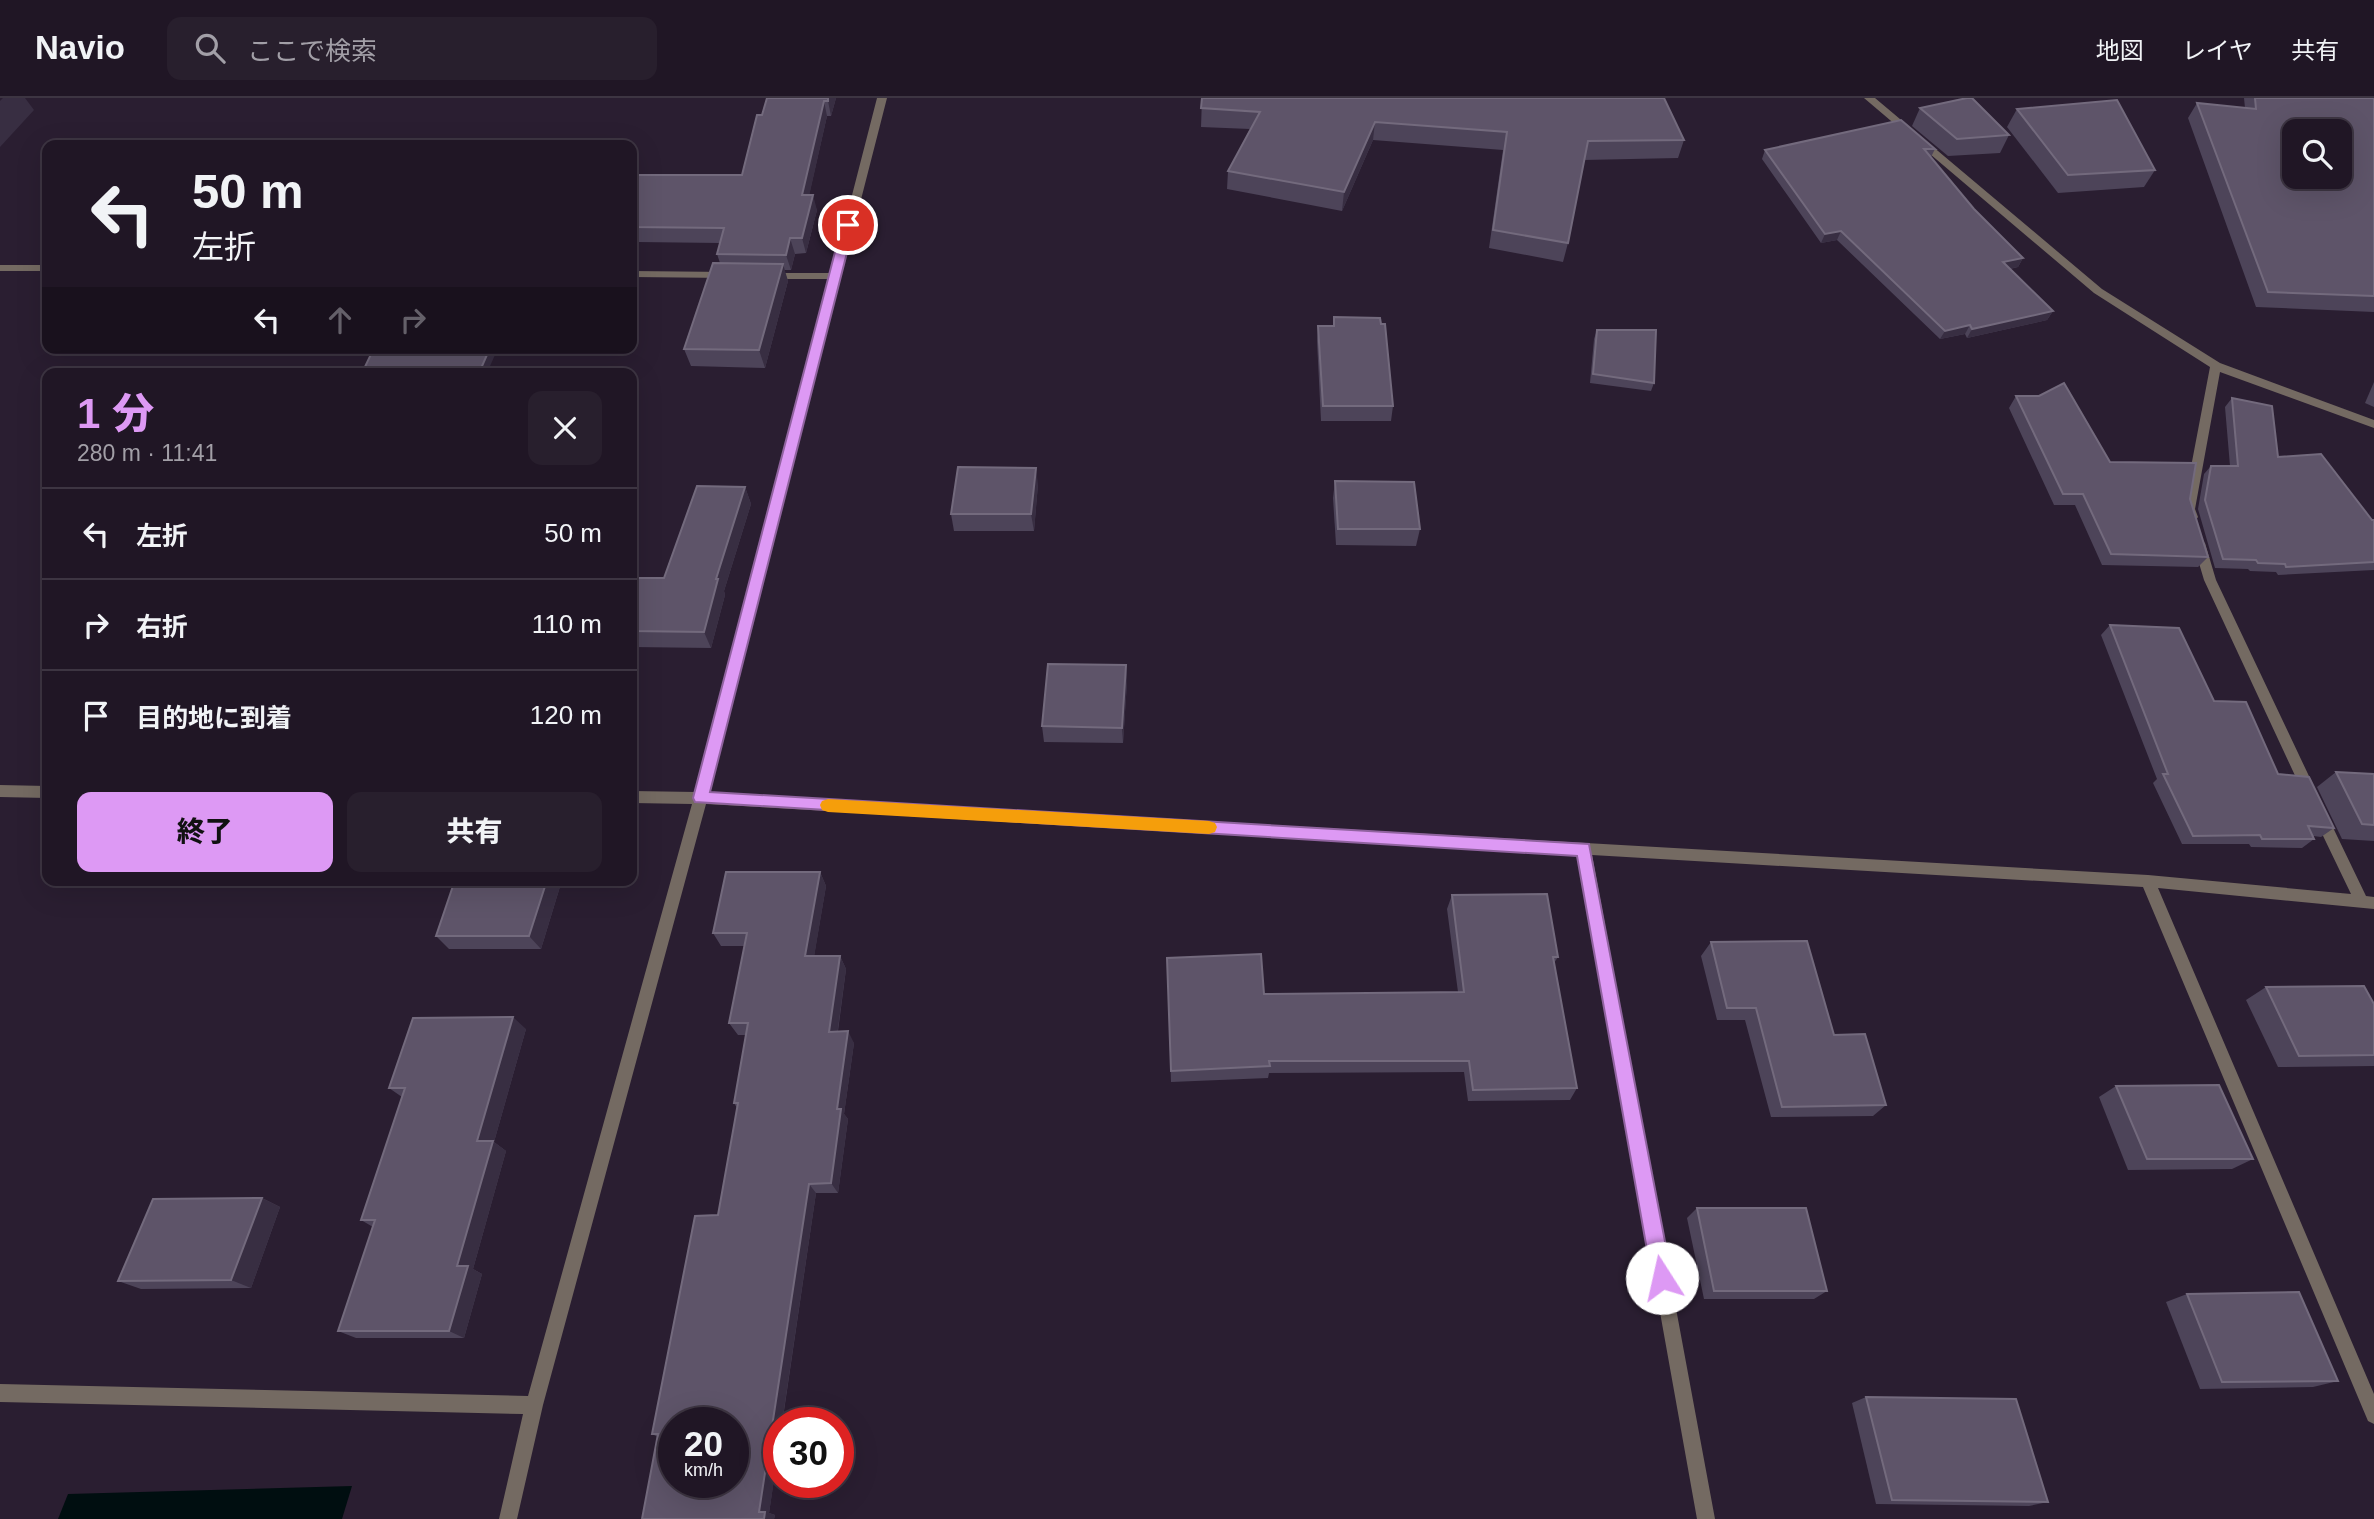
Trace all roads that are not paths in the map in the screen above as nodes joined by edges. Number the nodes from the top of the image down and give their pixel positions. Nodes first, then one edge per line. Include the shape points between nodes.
1 (882, 98) edge
2 (1869, 98) edge
3 (0, 268) edge
4 (42, 268) edge
5 (637, 274) edge
6 (740, 275) edge
7 (753, 276) edge
8 (834, 276) junction
9 (2216, 366) junction
10 (2374, 424) edge
11 (0, 791) edge
12 (42, 792) edge
13 (637, 797) edge
14 (701, 798) junction
15 (1584, 849) junction
16 (2148, 881) junction
17 (2368, 903) edge
18 (0, 1393) edge
19 (534, 1405) junction
20 (2374, 1415) edge
21 (508, 1519) edge
22 (1706, 1519) edge

1 - 8 street
2 - 9 street via 2098,291
3 - 4 street
5 - 6 street
7 - 8 street
8 - 14 street
9 - 10 street
9 - 17 street via 2189,509 2210,580
11 - 12 street
13 - 14 street
14 - 15 street
14 - 19 street
15 - 16 street
15 - 22 street
16 - 17 street
16 - 20 street
18 - 19 street
19 - 21 street

